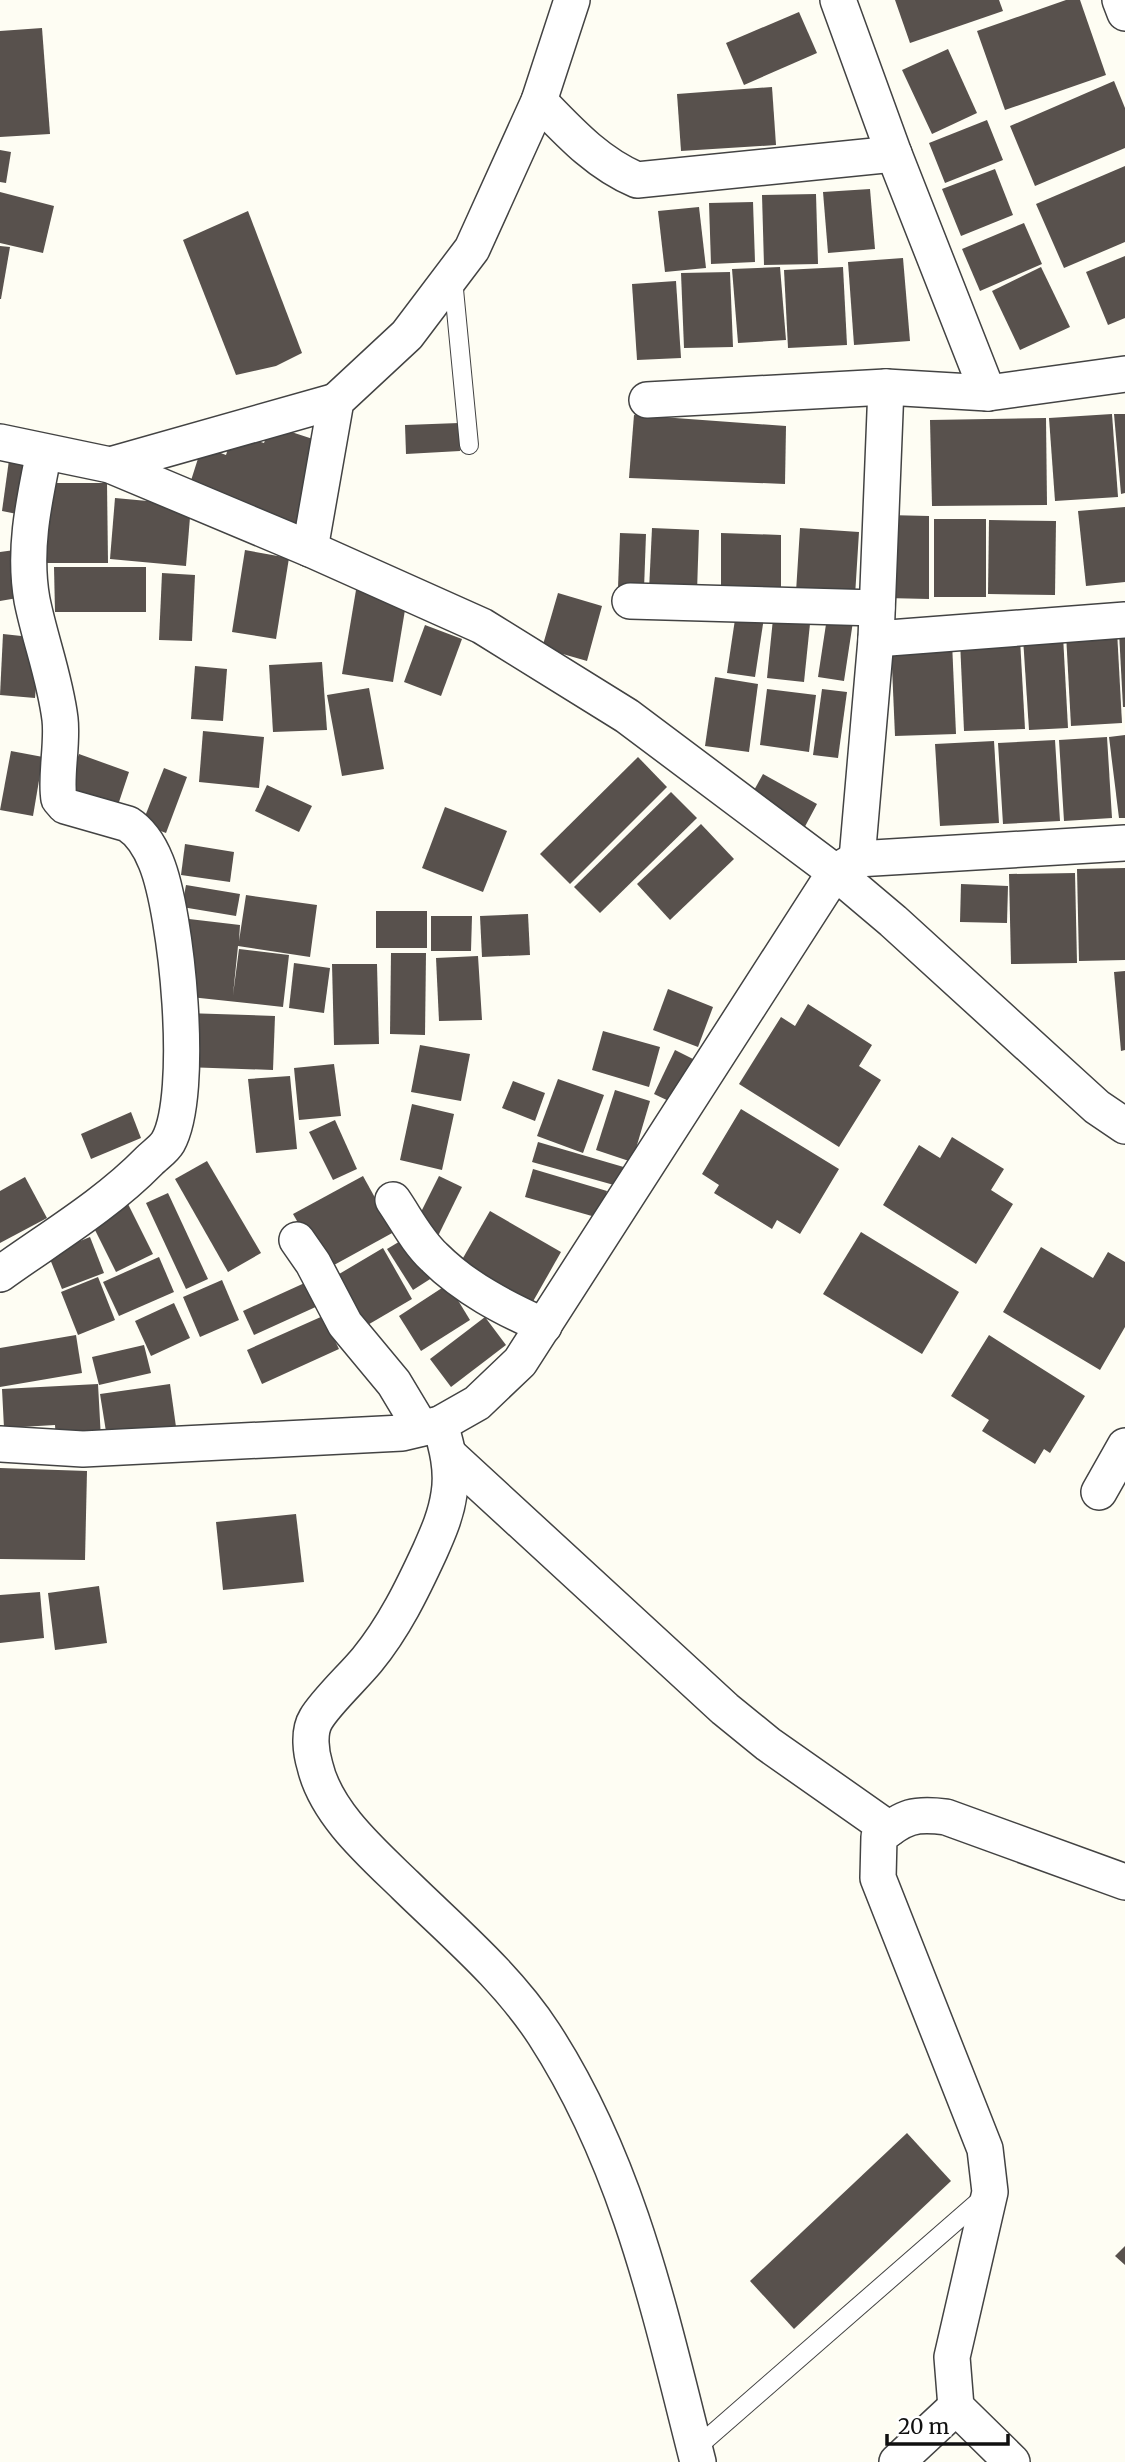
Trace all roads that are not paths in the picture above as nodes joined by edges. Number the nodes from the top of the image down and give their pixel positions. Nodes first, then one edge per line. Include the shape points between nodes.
1 (572, 0) edge
2 (838, 0) edge
3 (1120, 0) edge
4 (1125, 13) edge
5 (539, 101) junction
6 (894, 154) junction
7 (453, 275) junction
8 (1125, 374) edge
9 (886, 387) junction
10 (988, 393) junction
11 (647, 400) dead end
12 (335, 401) junction
13 (0, 442) edge
14 (469, 445) dead end
15 (44, 452) junction
16 (110, 465) junction
17 (310, 549) junction
18 (630, 601) dead end
19 (1125, 620) edge
20 (877, 623) junction
21 (1125, 843) edge
22 (846, 866) junction
23 (1116, 1112) edge
24 (393, 1200) dead end
25 (297, 1240) dead end
26 (0, 1274) edge
27 (544, 1326) junction
28 (437, 1435) junction
29 (0, 1444) edge
30 (1125, 1446) edge
31 (1099, 1492) dead end
32 (889, 1829) junction
33 (1125, 1882) edge
34 (990, 2192) junction
35 (956, 2407) junction
36 (697, 2455) edge
37 (897, 2462) edge
38 (1012, 2462) edge

1 - 5 street
2 - 6 street
3 - 4 street
5 - 6 street via 583,146 637,180
5 - 7 street via 472,250
6 - 10 street
7 - 12 street via 407,335
7 - 14 lane
8 - 10 street
9 - 10 street
9 - 11 street
9 - 20 street
12 - 16 street
12 - 17 street
13 - 15 street
15 - 16 street
15 - 26 street via 28,555 32,599 61,722 59,799 65,806 137,830 158,865 181,1013 179,1104 167,1142 127,1184
16 - 17 street
17 - 22 street via 482,626 627,716
18 - 20 street
19 - 20 street
20 - 22 street
21 - 22 street
22 - 23 street via 912,937
22 - 27 street
24 - 27 street via 433,1256 456,1276 501,1307
25 - 28 street via 345,1324
27 - 28 street via 520,1362
28 - 29 street via 83,1449
28 - 32 street via 725,1709
28 - 36 street via 449,1494 443,1521 407,1602 369,1657 314,1721 311,1746 316,1770 356,1838 513,1990 579,2095 610,2159 645,2255
30 - 31 street
32 - 33 street via 923,1814 946,1817
32 - 34 street via 879,1837 878,1878 985,2149
34 - 35 street via 952,2357
34 - 36 lane
35 - 37 street
35 - 38 street

